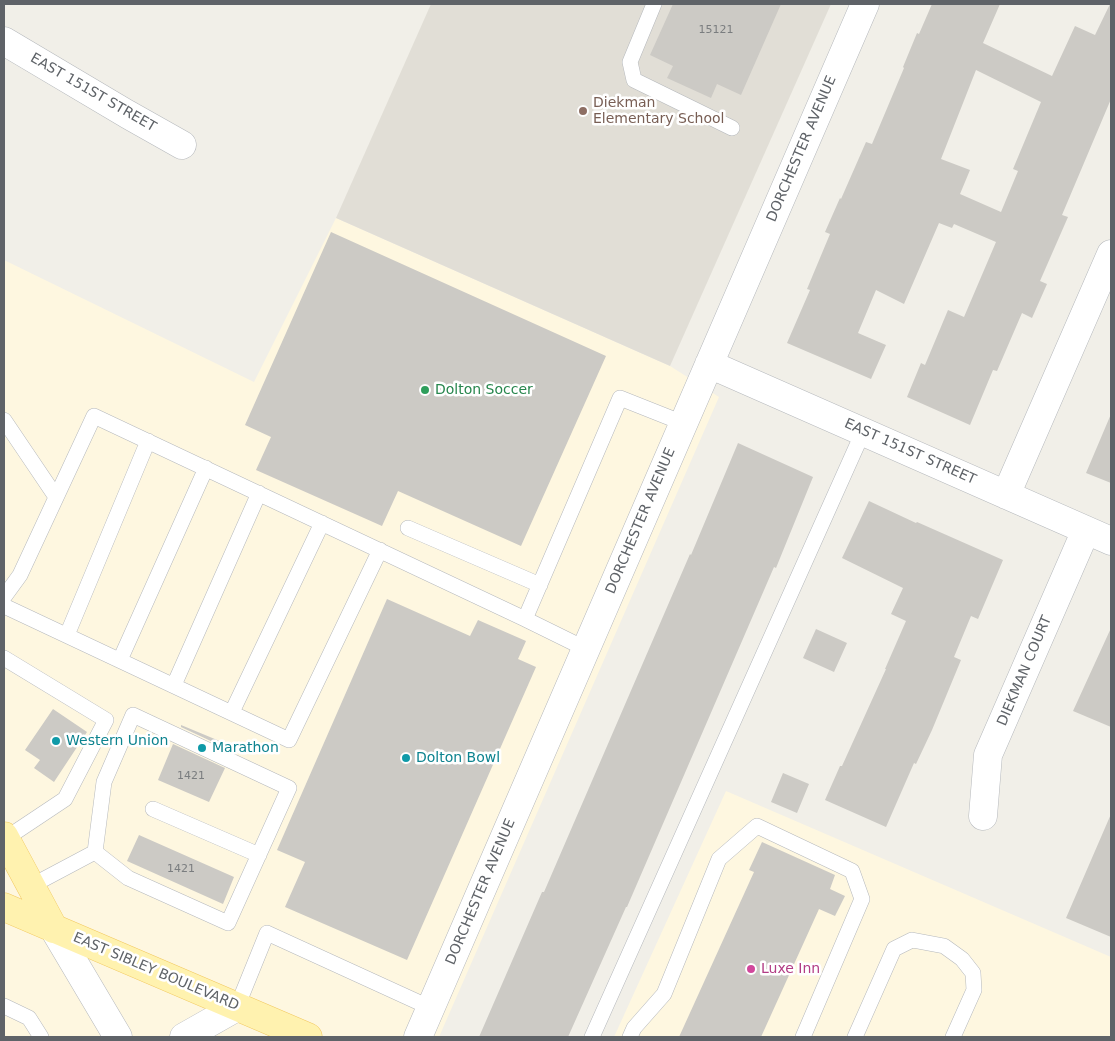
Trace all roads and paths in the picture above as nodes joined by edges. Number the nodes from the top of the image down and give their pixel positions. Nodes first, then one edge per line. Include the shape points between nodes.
1 (654, 4) edge
2 (864, 4) edge
3 (4, 41) edge
4 (732, 128) dead end
5 (182, 145) dead end
6 (1111, 254) edge
7 (709, 364) junction
8 (4, 420) edge
9 (683, 423) junction
10 (863, 432) junction
11 (148, 441) junction
12 (206, 468) junction
13 (259, 494) junction
14 (1006, 494) junction
15 (56, 497) junction
16 (322, 523) junction
17 (408, 528) dead end
18 (1086, 530) junction
19 (1111, 541) edge
20 (380, 550) junction
21 (540, 585) junction
22 (4, 597) edge
23 (4, 606) edge
24 (525, 619) junction
25 (67, 635) junction
26 (586, 649) junction
27 (4, 658) edge
28 (120, 660) junction
29 (174, 685) junction
30 (232, 712) junction
31 (153, 809) dead end
32 (983, 816) dead end
33 (5, 837) edge
34 (95, 852) junction
35 (259, 855) junction
36 (31, 886) junction
37 (4, 907) edge
38 (54, 929) junction
39 (4, 1006) edge
40 (237, 1007) junction
41 (431, 1008) junction
42 (41, 1037) edge
43 (118, 1037) edge
44 (184, 1037) edge
45 (308, 1037) edge
46 (418, 1037) edge
47 (592, 1037) edge
48 (630, 1037) edge
49 (803, 1037) edge
50 (855, 1037) edge
51 (953, 1037) edge

1 - 4 lane via 630,62 634,80
2 - 7 street, DORCHESTER AVENUE
3 - 5 street, EAST 151ST STREET
6 - 14 street
7 - 9 street, DORCHESTER AVENUE
7 - 10 street, EAST 151ST STREET
8 - 15 lane
9 - 21 lane via 620,398
9 - 26 street, DORCHESTER AVENUE
10 - 14 street, EAST 151ST STREET
10 - 47 lane
11 - 12 lane
11 - 15 lane via 94,416
11 - 25 lane
12 - 13 lane
12 - 28 lane
13 - 16 lane
13 - 29 lane
14 - 18 street, EAST 151ST STREET
15 - 22 lane via 20,575
16 - 20 lane
16 - 30 lane
17 - 21 lane
18 - 19 street, EAST 151ST STREET
18 - 32 street, DIEKMAN COURT via 988,755
20 - 24 lane
20 - 30 lane via 289,740
21 - 24 lane
23 - 25 lane
24 - 26 lane
25 - 28 lane
26 - 41 street, DORCHESTER AVENUE
27 - 33 lane via 106,720 65,799
28 - 29 lane
29 - 30 lane
31 - 35 lane
33 - 36 main road
34 - 35 lane via 128,878 228,923
34 - 35 lane via 104,782 133,715 289,788
34 - 36 lane
36 - 38 main road
37 - 38 main road, EAST SIBLEY BOULEVARD
38 - 40 main road, EAST SIBLEY BOULEVARD
38 - 43 street
39 - 42 lane via 29,1018
40 - 41 lane via 267,933
40 - 44 street
40 - 45 main road, EAST SIBLEY BOULEVARD
41 - 46 street, DORCHESTER AVENUE
48 - 49 lane via 664,994 720,859 757,826 852,871 862,899
50 - 51 lane via 894,949 912,940 944,946 962,959 973,973 974,990

